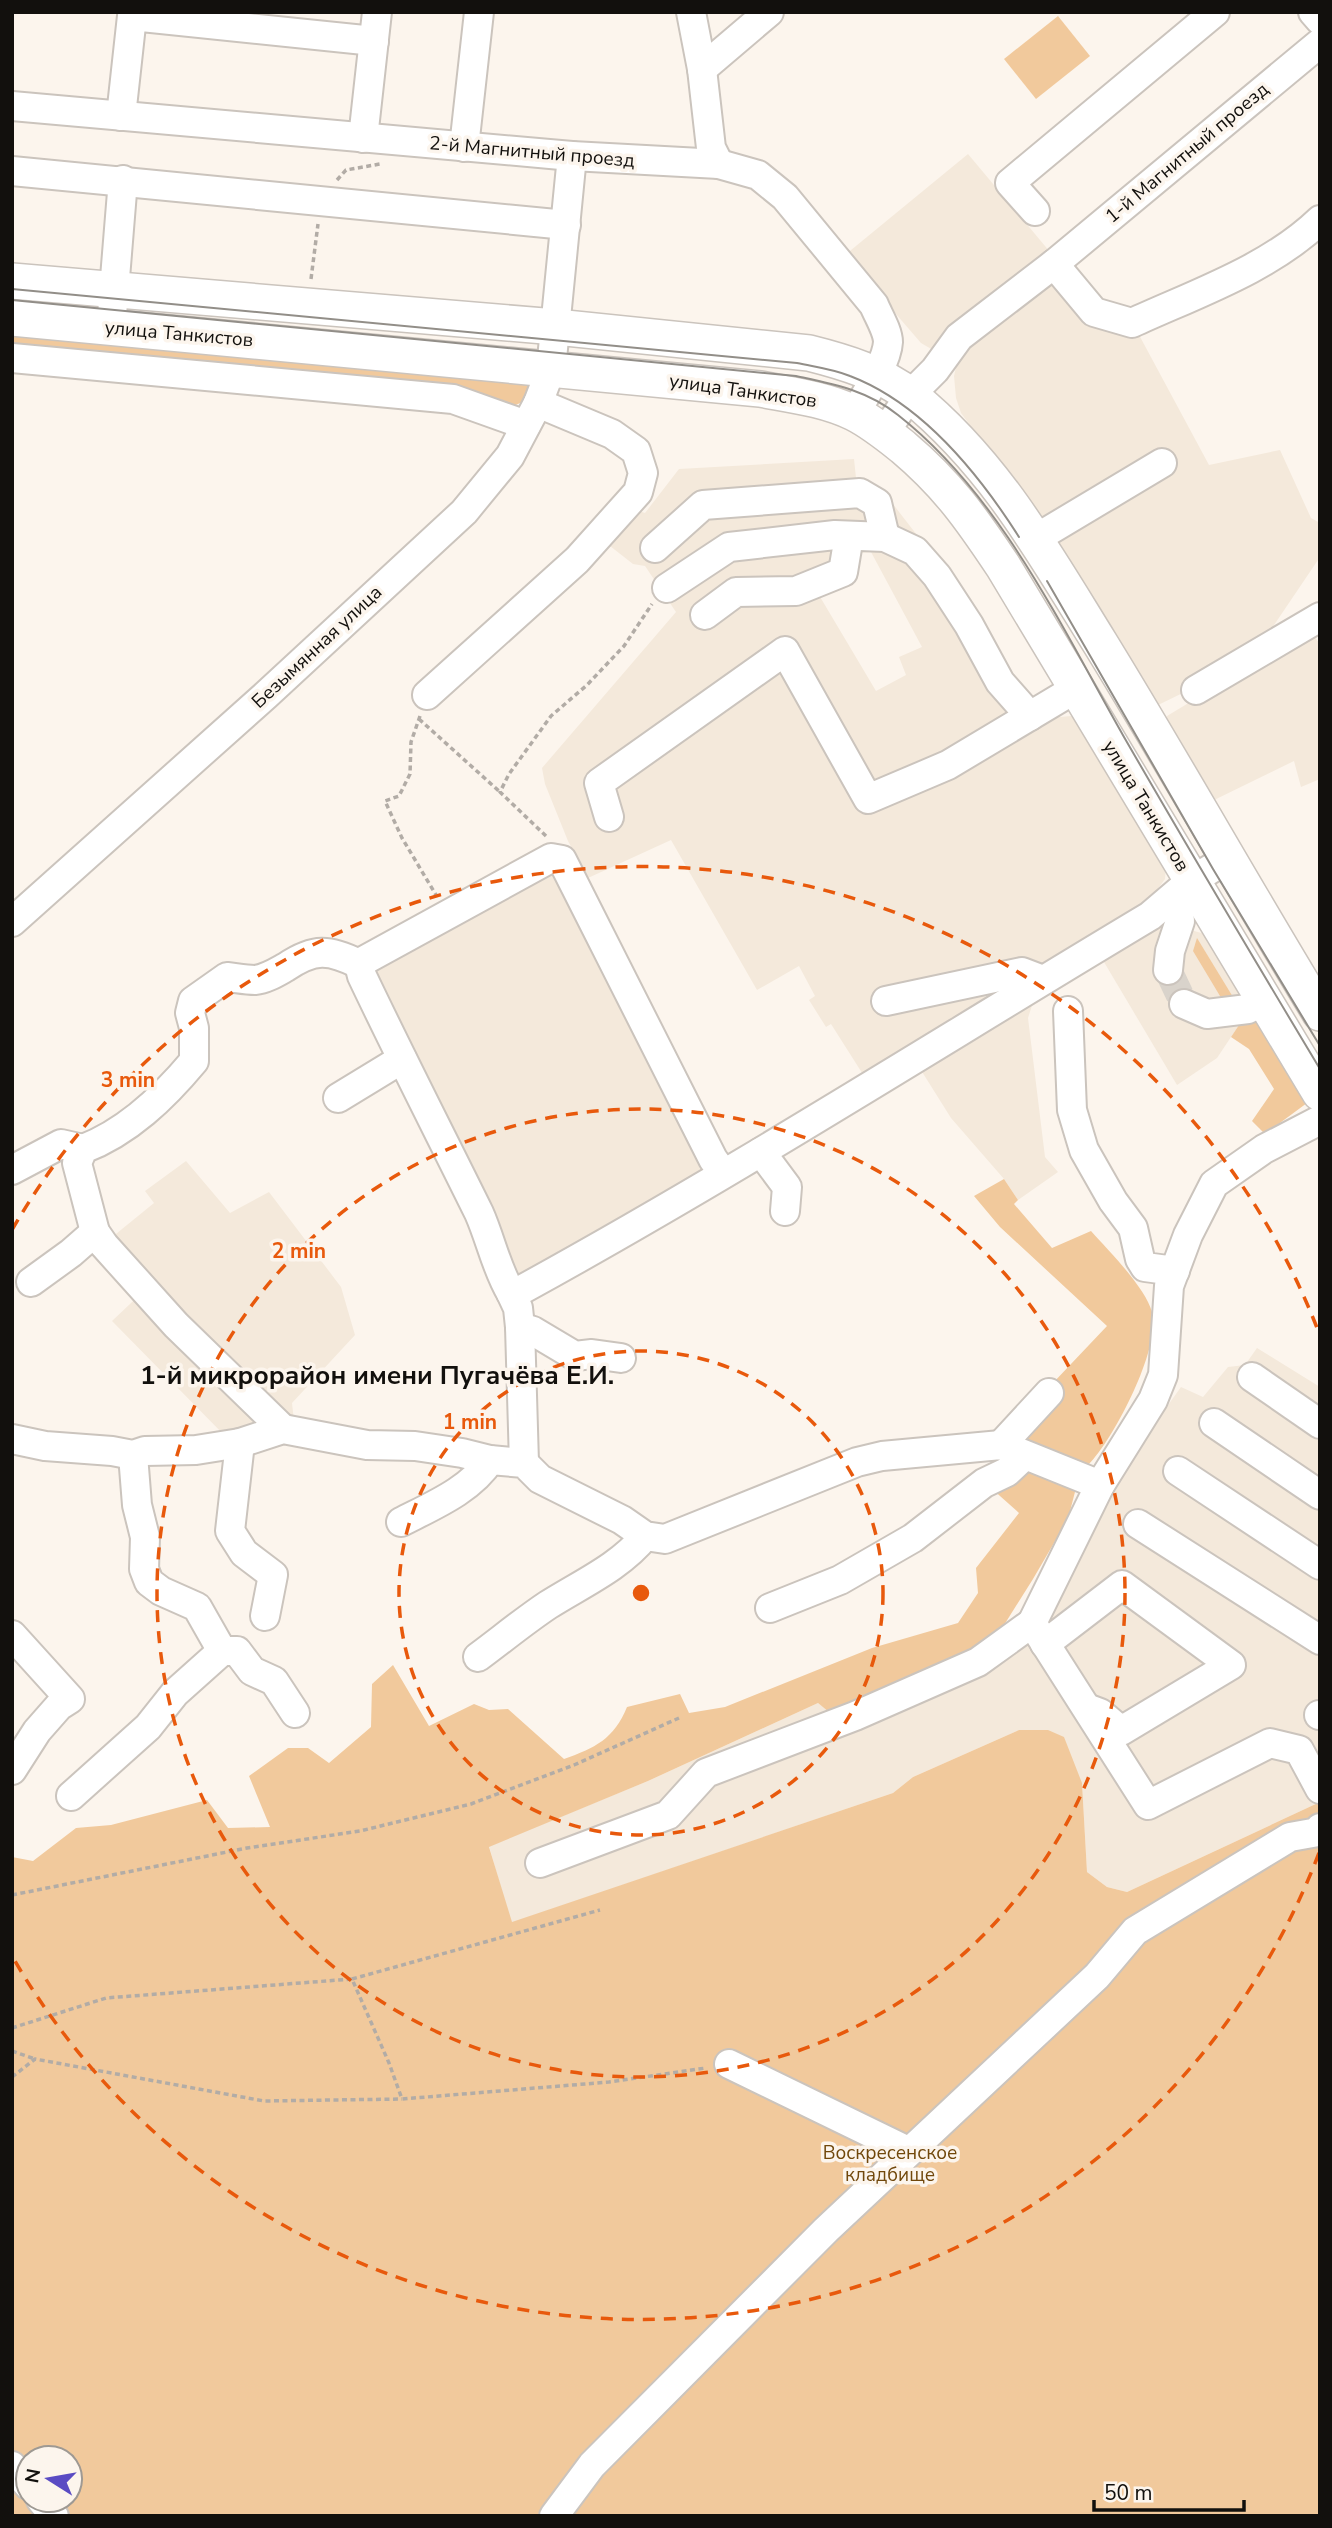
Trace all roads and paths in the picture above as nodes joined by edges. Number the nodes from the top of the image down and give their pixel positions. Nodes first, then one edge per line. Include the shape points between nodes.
1 (377, 12) edge
2 (479, 12) edge
3 (691, 12) edge
4 (769, 12) edge
5 (1214, 12) edge
6 (1313, 12) edge
7 (1320, 20) edge
8 (374, 41) junction
9 (1320, 43) edge
10 (702, 69) junction
11 (12, 106) edge
12 (121, 116) junction
13 (363, 138) junction
14 (464, 147) junction
15 (572, 156) junction
16 (719, 164) junction
17 (12, 171) edge
18 (123, 180) junction
19 (320, 200) junction
20 (1035, 211) dead end
21 (1320, 220) edge
22 (566, 225) junction
23 (1054, 264) junction
24 (12, 281) edge
25 (310, 284) dead end
26 (114, 290) junction
27 (12, 318) edge
28 (61, 323) junction
29 (111, 327) junction
30 (556, 327) junction
31 (12, 340) edge
32 (12, 358) edge
33 (551, 369) junction
34 (877, 375) junction
35 (910, 395) junction
36 (855, 413) junction
37 (532, 414) junction
38 (884, 432) junction
39 (1162, 463) dead end
40 (849, 536) junction
41 (885, 537) junction
42 (1035, 539) junction
43 (655, 548) dead end
44 (667, 588) joint
45 (705, 615) dead end
46 (1318, 617) edge
47 (1075, 689) junction
48 (1196, 690) dead end
49 (423, 707) junction
50 (1030, 716) junction
51 (500, 792) junction
52 (609, 817) dead end
53 (551, 858) junction
54 (1227, 859) junction
55 (1184, 888) junction
56 (447, 915) junction
57 (12, 922) edge
58 (359, 964) junction
59 (1168, 970) tunnel mouth
60 (1043, 980) junction
61 (886, 1001) dead end
62 (1264, 1001) junction
63 (1184, 1004) dead end
64 (1318, 1007) edge
65 (1068, 1011) dead end
66 (402, 1059) junction
67 (1320, 1093) edge
68 (338, 1098) dead end
69 (1320, 1120) edge
70 (83, 1149) junction
71 (761, 1152) junction
72 (12, 1170) edge
73 (723, 1173) junction
74 (785, 1211) dead end
75 (95, 1232) junction
76 (1175, 1271) junction
77 (31, 1282) dead end
78 (511, 1293) junction
79 (520, 1327) junction
80 (621, 1358) dead end
81 (1252, 1377) dead end
82 (1049, 1393) dead end
83 (1214, 1423) dead end
84 (1320, 1424) edge
85 (283, 1429) junction
86 (12, 1439) edge
87 (240, 1443) junction
88 (1012, 1451) junction
89 (133, 1455) junction
90 (490, 1460) junction
91 (524, 1463) junction
92 (1178, 1471) dead end
93 (1100, 1485) junction
94 (1320, 1495) edge
95 (401, 1522) dead end
96 (1139, 1524) dead end
97 (645, 1536) junction
98 (1320, 1565) edge
99 (770, 1608) dead end
100 (1038, 1634) junction
101 (12, 1635) edge
102 (1320, 1640) edge
103 (246, 1646) junction
104 (478, 1657) dead end
105 (1086, 1709) junction
106 (295, 1713) dead end
107 (679, 1718) dead end
108 (12, 1770) edge
109 (1320, 1788) edge
110 (71, 1796) dead end
111 (1320, 1828) edge
112 (540, 1863) dead end
113 (12, 1895) edge
114 (600, 1910) dead end
115 (352, 1979) junction
116 (12, 2028) edge
117 (12, 2052) edge
118 (35, 2059) junction
119 (729, 2064) joint
120 (12, 2077) edge
121 (402, 2099) junction
122 (908, 2151) junction
123 (554, 2516) edge

1 - 8 street
2 - 14 street
3 - 10 street
4 - 10 street
5 - 20 street via 1010,183
6 - 7 street
8 - 12 street via 132,16
8 - 13 street
9 - 23 street, 1-й Магнитный проезд
10 - 16 street via 711,148
11 - 12 street, 2-й Магнитный проезд
12 - 13 street, 2-й Магнитный проезд
13 - 14 street, 2-й Магнитный проезд
14 - 15 street, 2-й Магнитный проезд
15 - 16 street, 2-й Магнитный проезд
15 - 22 street, Безымянная улица
16 - 34 street, 2-й Магнитный проезд via 758,175 785,197 874,305 888,341
17 - 18 street
18 - 19 street
18 - 26 street
19 - 22 street
19 - 25 path
21 - 23 street via 1298,241 1132,323 1094,312
22 - 30 street, Безымянная улица
23 - 35 street, 1-й Магнитный проезд via 958,337
24 - 26 main road, улица Танкистов
26 - 29 street
26 - 30 main road, улица Танкистов
27 - 28 main road, улица Танкистов
28 - 29 main road, улица Танкистов
28 - 31 street
29 - 33 main road, улица Танкистов
30 - 33 street, Безымянная улица
30 - 34 main road, улица Танкистов via 809,353
32 - 37 street via 441,397
33 - 36 main road, улица Танкистов via 760,389 823,401
33 - 37 street, Безымянная улица
34 - 35 main road, улица Танкистов
34 - 36 street, 2-й Магнитный проезд
35 - 38 street, 1-й Магнитный проезд
35 - 42 main road, улица Танкистов via 974,455
36 - 38 main road, улица Танкистов
37 - 49 street via 612,434 636,452 643,473 638,492 577,560
37 - 57 street, Безымянная улица via 510,456 464,512
38 - 47 main road, улица Танкистов via 944,484 967,512
39 - 42 street
40 - 41 street
40 - 44 street via 729,547
40 - 45 street via 843,572 796,591 736,592
41 - 43 street via 877,503 860,493 703,505
41 - 50 street via 915,551 937,576 1000,682
42 - 54 main road, улица Танкистов
44 - 51 path via 624,646 551,716
46 - 48 street
47 - 50 street
47 - 55 main road, улица Танкистов
49 - 51 path
49 - 56 path via 411,742 410,774 399,796 385,801 401,838
50 - 52 street via 948,765 868,799 785,651 599,783
51 - 53 path via 550,840
53 - 56 street
53 - 73 street via 562,860
54 - 55 street
54 - 64 main road, улица Танкистов
55 - 59 street
55 - 60 street via 1150,916
55 - 62 main road, улица Танкистов
56 - 58 street
58 - 66 street
58 - 70 street via 338,954 312,953 256,980 227,977 193,1002 194,1060 184,1072 160,1099 105,1141
60 - 61 street via 1022,972
60 - 71 street
62 - 63 street via 1248,1009 1207,1014
62 - 67 main road, улица Танкистов
65 - 76 street via 1072,1110 1084,1150 1133,1228 1145,1267
66 - 68 street
66 - 78 street via 487,1232 500,1276
69 - 76 street via 1264,1149 1214,1184
70 - 72 street via 61,1144
70 - 75 street via 77,1163
71 - 73 street
71 - 74 street via 787,1187
73 - 78 street via 622,1235
75 - 77 street
75 - 85 street via 176,1325
76 - 93 street via 1169,1286 1163,1375 1153,1400
78 - 79 street
79 - 80 street via 575,1356
79 - 91 street
81 - 84 street
82 - 88 street
83 - 94 street
85 - 87 street
85 - 90 street
86 - 89 street
87 - 89 street
87 - 103 street via 230,1531 244,1553 272,1575
88 - 93 street
88 - 97 street via 882,1456 665,1539
88 - 99 street via 1007,1472 984,1483 913,1538 840,1580
89 - 103 street via 149,1582 197,1607
90 - 91 street
90 - 95 street via 482,1472 451,1495
91 - 97 street via 540,1479
92 - 98 street
93 - 100 street
96 - 102 street
97 - 104 street via 636,1548
100 - 105 street
100 - 105 street via 1122,1585 1231,1665 1121,1731 1100,1713
100 - 112 street via 855,1716 706,1773 668,1815
101 - 108 street via 70,1699 37,1731
103 - 106 street
103 - 110 street via 175,1693 148,1727
105 - 109 street via 1148,1805 1270,1742 1299,1750
107 - 113 path via 471,1804 360,1830
111 - 122 street via 1290,1837 1135,1931 1097,1976
114 - 115 path
115 - 116 path via 106,1998
115 - 121 path
117 - 118 path
118 - 120 path
118 - 121 path via 264,2101
119 - 121 path via 609,2082
119 - 122 street
122 - 123 street via 592,2465

